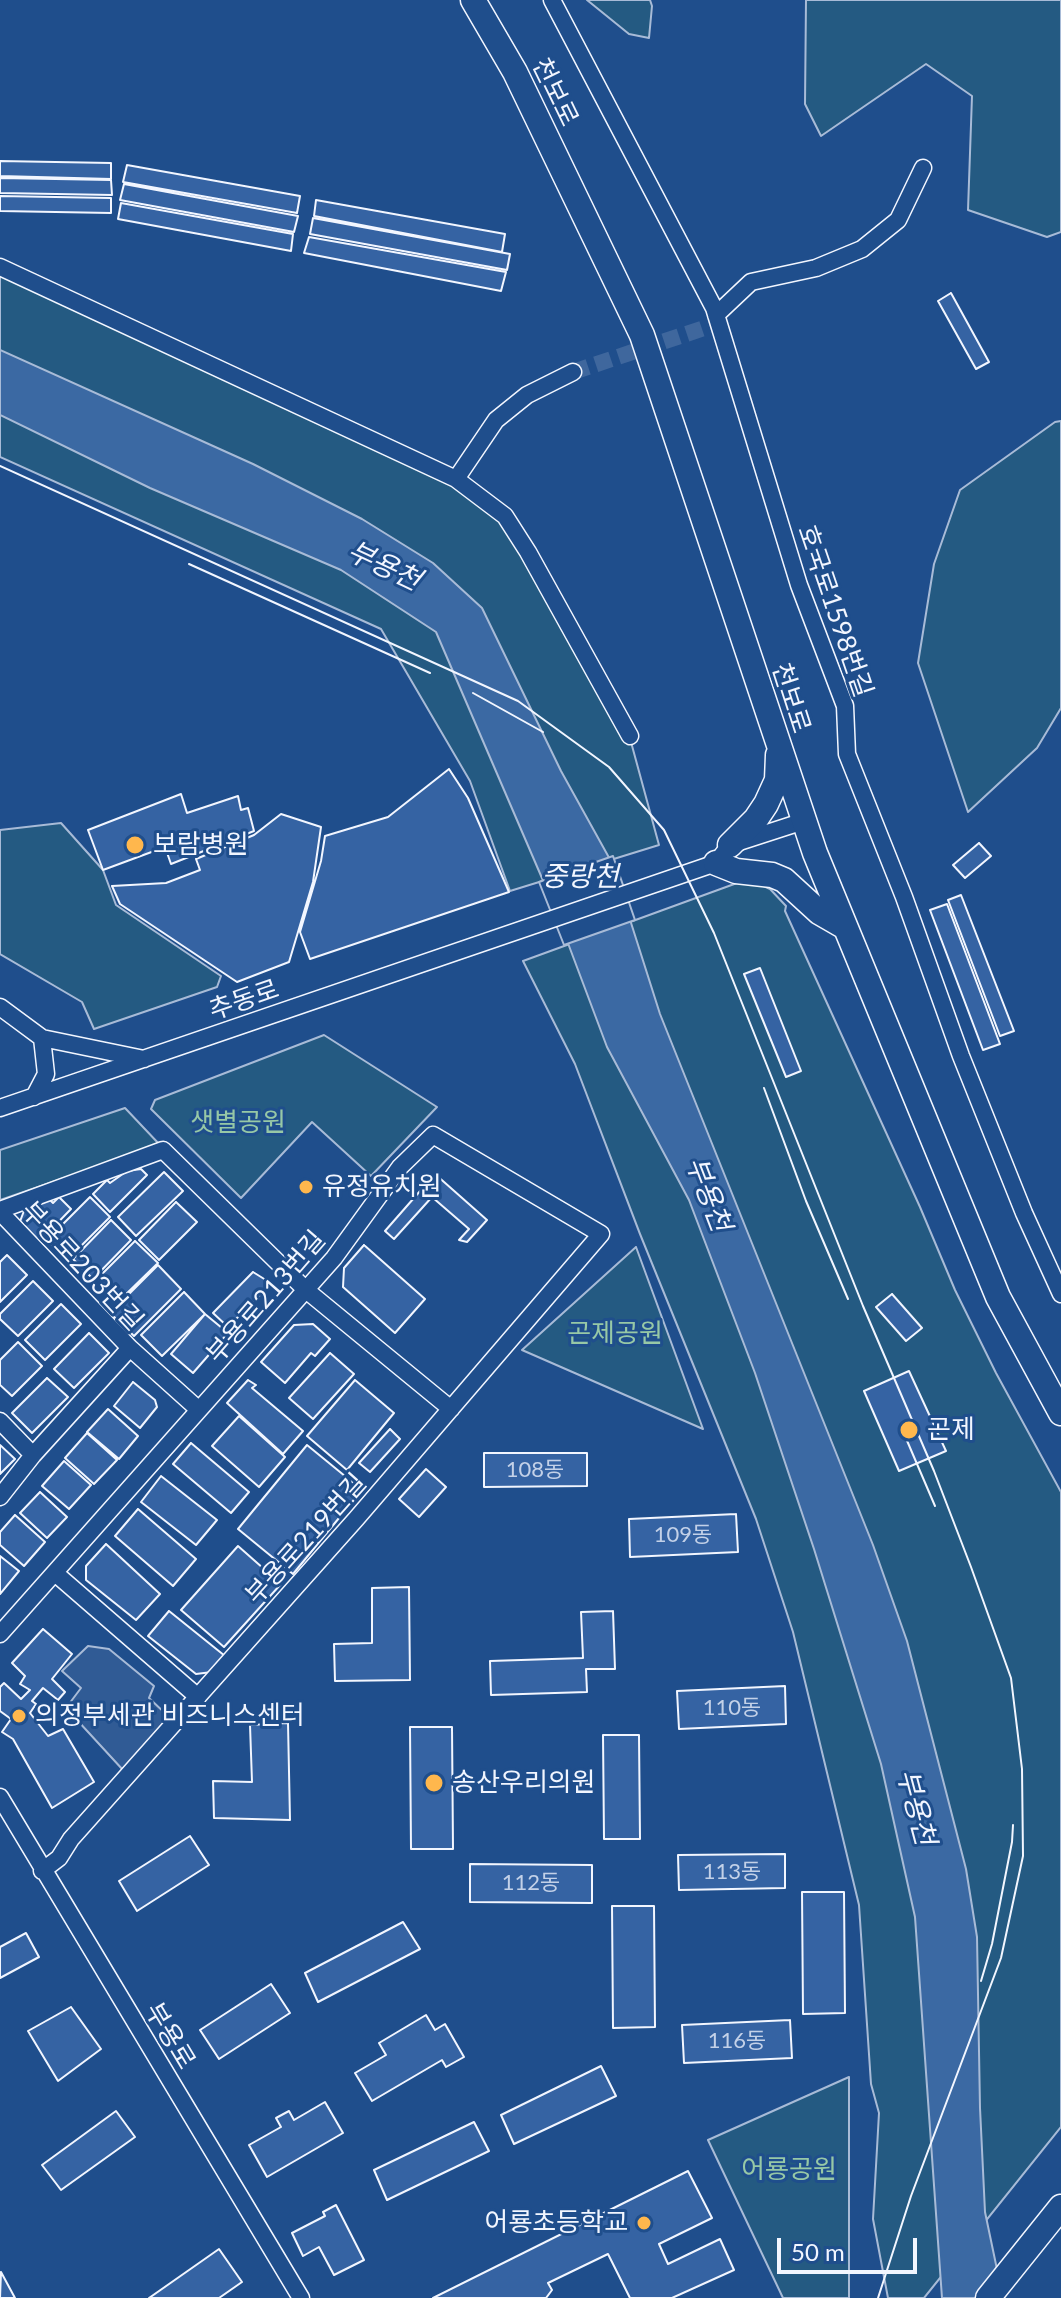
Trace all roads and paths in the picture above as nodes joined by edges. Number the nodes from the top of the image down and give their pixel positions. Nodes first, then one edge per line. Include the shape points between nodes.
1 (473, 0) edge
2 (552, 0) edge
3 (923, 168) dead end
4 (0, 267) edge
5 (716, 315) junction
6 (573, 372) tunnel mouth
7 (456, 479) junction
8 (630, 736) dead end
9 (779, 749) junction
10 (804, 821) junction
11 (723, 854) junction
12 (845, 927) junction
13 (0, 1007) edge
14 (42, 1038) junction
15 (146, 1059) junction
16 (34, 1097) junction
17 (0, 1108) edge
18 (0, 1211) edge
19 (601, 1234) joint
20 (306, 1290) junction
21 (1061, 1294) edge
22 (130, 1348) junction
23 (451, 1409) junction
24 (199, 1410) junction
25 (1061, 1413) edge
26 (0, 1421) edge
27 (33, 1455) junction
28 (0, 1497) edge
29 (55, 1573) junction
30 (6, 1614) edge
31 (0, 1634) edge
32 (198, 1697) junction
33 (0, 1797) edge
34 (42, 1871) junction
35 (1059, 2209) edge
36 (301, 2298) edge
37 (988, 2298) edge

1 - 9 main road, 천보로 via 515,72 642,335
2 - 5 street, 호국로1598번길
3 - 5 street via 898,220 862,249 816,268 751,282
4 - 7 street
5 - 21 street, 호국로1598번길 via 799,585 845,706 847,754 967,1070
6 - 7 street via 527,395 496,420
7 - 8 street via 505,516
9 - 10 main road, 천보로
9 - 11 main road via 777,780 766,804
10 - 11 street
10 - 12 main road, 천보로
11 - 12 main road via 736,871 784,880
11 - 15 street, 추동로 via 503,937
12 - 25 main road, 천보로 via 998,1297
13 - 14 street
14 - 15 street
14 - 16 street via 46,1074
15 - 16 street, 추동로
16 - 17 street, 추동로
18 - 20 street via 163,1150
18 - 22 street, 부용로203번길
19 - 20 street, 부용로213번길 via 433,1135 400,1167
19 - 23 street, 부용로219번길
20 - 23 street
20 - 24 street, 부용로213번길
22 - 24 street
22 - 27 street, 부용로203번길
23 - 32 street, 부용로219번길
24 - 29 street, 부용로213번길
26 - 27 street
27 - 28 street, 부용로203번길
29 - 30 street, 부용로213번길
29 - 32 street
30 - 31 street, 부용로213번길
32 - 34 street, 부용로219번길
33 - 34 street, 부용로
34 - 36 street, 부용로
35 - 37 main road

